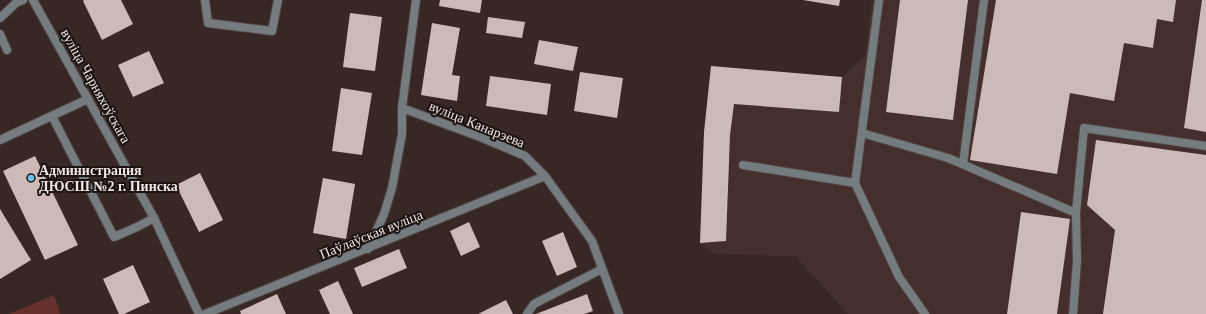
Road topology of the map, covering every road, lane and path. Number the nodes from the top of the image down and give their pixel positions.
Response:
1 (23, 0) edge
2 (33, 0) edge
3 (205, 0) edge
4 (278, 0) edge
5 (416, 0) edge
6 (879, 0) edge
7 (984, 0) edge
8 (0, 18) edge
9 (0, 34) edge
10 (7, 50) dead end
11 (88, 99) junction
12 (402, 108) junction
13 (52, 116) junction
14 (862, 133) junction
15 (0, 140) edge
16 (1206, 146) edge
17 (963, 164) junction
18 (743, 165) dead end
19 (545, 176) junction
20 (855, 183) junction
21 (1076, 213) junction
22 (154, 218) junction
23 (368, 249) junction
24 (602, 269) junction
25 (198, 314) edge
26 (206, 314) edge
27 (527, 314) edge
28 (619, 314) edge
29 (925, 314) edge
30 (1073, 314) edge

1 - 8 street
2 - 11 street, вуліца Чарняхоўскага
3 - 4 street
5 - 12 street
6 - 14 street
7 - 17 street
9 - 10 street
11 - 13 street
11 - 22 street, вуліца Чарняхоўскага
12 - 19 street, вуліца Канарэева
12 - 23 street
13 - 15 street
13 - 22 street
14 - 17 street
14 - 20 street
16 - 21 street
17 - 21 street
18 - 20 street
19 - 23 street, Паўлаўская вуліца
19 - 24 street, вуліца Канарэева
20 - 29 street
21 - 30 street
22 - 25 street, вуліца Чарняхоўскага
23 - 26 street, Паўлаўская вуліца
24 - 27 street
24 - 28 street, вуліца Канарэева

